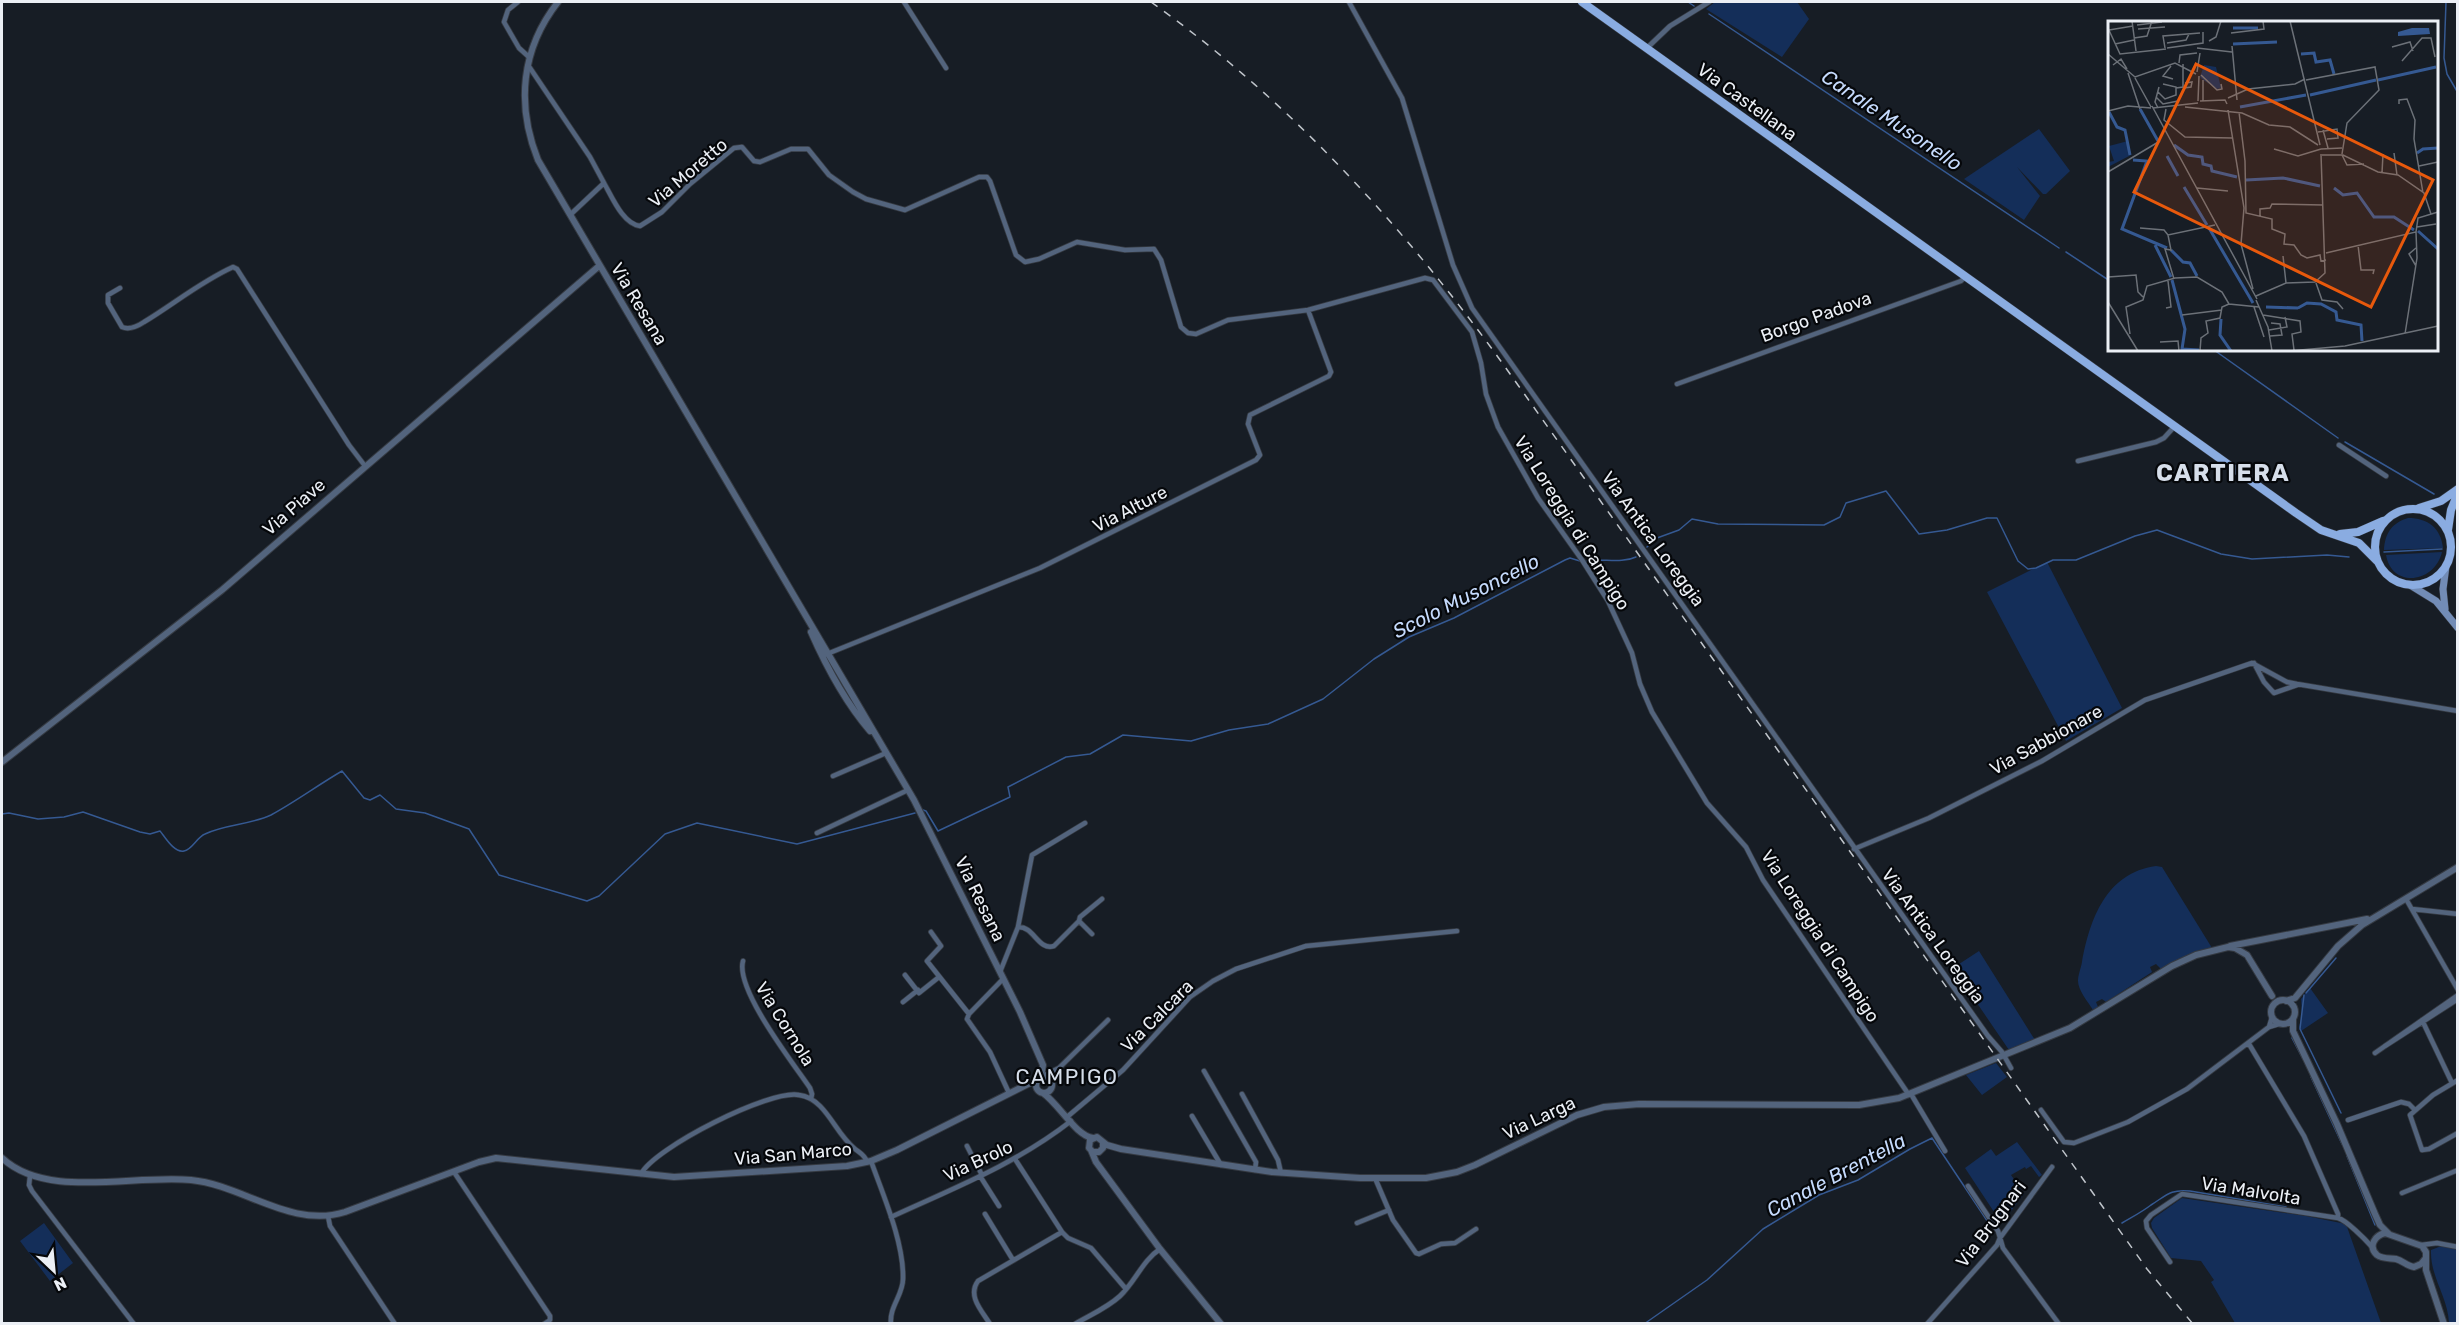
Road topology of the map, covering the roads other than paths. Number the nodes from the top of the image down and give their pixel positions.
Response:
1 (518, 2) edge
2 (558, 2) edge
3 (904, 2) edge
4 (1349, 2) edge
5 (1582, 2) edge
6 (1709, 2) edge
7 (1647, 48) junction
8 (529, 57) junction
9 (527, 64) junction
10 (946, 68) dead end
11 (604, 183) junction
12 (570, 215) junction
13 (599, 266) junction
14 (1965, 277) junction
15 (120, 288) dead end
16 (1308, 310) junction
17 (1677, 384) dead end
18 (2174, 427) junction
19 (2339, 445) dead end
20 (2078, 461) dead end
21 (365, 466) junction
22 (2386, 476) dead end
23 (2457, 491) edge
24 (2415, 509) junction
25 (2389, 517) junction
26 (2448, 531) junction
27 (2333, 534) junction
28 (2377, 561) junction
29 (2446, 566) junction
30 (2410, 585) junction
31 (2447, 614) junction
32 (2457, 628) edge
33 (824, 655) junction
34 (2254, 663) junction
35 (2297, 684) junction
36 (2457, 711) edge
37 (886, 753) junction
38 (2, 762) edge
39 (833, 776) dead end
40 (908, 790) junction
41 (1085, 823) dead end
42 (817, 833) dead end
43 (1854, 849) junction
44 (2457, 867) edge
45 (1102, 899) dead end
46 (2406, 899) junction
47 (2412, 909) junction
48 (2457, 914) edge
49 (2376, 916) junction
50 (1079, 921) junction
51 (2339, 926) junction
52 (1018, 927) junction
53 (1457, 930) dead end
54 (932, 932) dead end
55 (1092, 934) dead end
56 (2349, 936) junction
57 (2254, 942) junction
58 (2222, 948) junction
59 (2247, 956) junction
60 (743, 961) dead end
61 (2256, 971) junction
62 (905, 975) dead end
63 (1001, 975) junction
64 (939, 977) junction
65 (918, 990) junction
66 (2457, 990) edge
67 (2272, 996) junction
68 (2457, 997) edge
69 (2295, 998) junction
70 (2284, 1001) junction
71 (903, 1002) dead end
72 (2273, 1006) junction
73 (2295, 1009) junction
74 (969, 1014) junction
75 (2272, 1017) junction
76 (2293, 1019) junction
77 (1108, 1020) dead end
78 (2422, 1020) junction
79 (2281, 1024) junction
80 (2269, 1027) junction
81 (2293, 1031) junction
82 (2249, 1044) junction
83 (2375, 1053) dead end
84 (2004, 1056) junction
85 (1058, 1068) junction
86 (2011, 1068) dead end
87 (1204, 1071) dead end
88 (1047, 1079) junction
89 (2455, 1082) edge
90 (1018, 1089) junction
91 (1041, 1092) junction
92 (1009, 1093) junction
93 (1242, 1094) dead end
94 (1910, 1094) junction
95 (811, 1099) junction
96 (1059, 1106) junction
97 (2414, 1109) junction
98 (2041, 1110) dead end
99 (1192, 1116) dead end
100 (2348, 1120) dead end
101 (1070, 1121) junction
102 (2457, 1134) edge
103 (1095, 1137) junction
104 (967, 1146) dead end
105 (1102, 1148) junction
106 (1090, 1149) junction
107 (1945, 1151) dead end
108 (2, 1158) edge
109 (1015, 1159) junction
110 (869, 1161) junction
111 (1221, 1165) junction
112 (1102, 1167) junction
113 (2052, 1167) dead end
114 (1255, 1170) junction
115 (2457, 1170) edge
116 (454, 1172) junction
117 (1281, 1173) junction
118 (641, 1174) junction
119 (981, 1175) junction
120 (30, 1176) junction
121 (1375, 1178) junction
122 (1968, 1186) dead end
123 (2402, 1193) dead end
124 (999, 1206) dead end
125 (1389, 1210) junction
126 (985, 1214) dead end
127 (328, 1216) junction
128 (891, 1217) junction
129 (2338, 1218) junction
130 (1357, 1223) dead end
131 (2380, 1225) junction
132 (1476, 1229) dead end
133 (1062, 1232) junction
134 (2389, 1234) junction
135 (2377, 1236) junction
136 (2000, 1238) junction
137 (2365, 1239) junction
138 (2434, 1244) junction
139 (2421, 1245) junction
140 (2457, 1247) edge
141 (2373, 1248) junction
142 (1160, 1249) junction
143 (2426, 1257) junction
144 (1013, 1260) junction
145 (2170, 1262) dead end
146 (2416, 1267) junction
147 (2428, 1276) junction
148 (1126, 1290) junction
149 (134, 1323) edge
150 (395, 1323) edge
151 (544, 1323) edge
152 (891, 1323) edge
153 (990, 1323) edge
154 (1075, 1323) edge
155 (1221, 1323) edge
156 (1927, 1323) edge
157 (2059, 1323) edge
158 (2444, 1323) edge

1 - 8 street
2 - 8 street, Via Resana
3 - 10 street
4 - 43 street, Via Antica Loreggia
5 - 7 main road, Via Castellana
6 - 7 street
7 - 14 main road, Via Castellana
8 - 9 street, Via Resana
9 - 11 street
9 - 12 street, Via Resana
11 - 12 street
11 - 16 street, Via Moretto
12 - 13 street, Via Resana
13 - 21 street, Via Piave
13 - 33 street, Via Resana
14 - 17 street, Borgo Padova
14 - 18 main road
15 - 21 street
16 - 33 street, Via Alture
16 - 94 street, Via Loreggia di Campigo
18 - 20 street
18 - 27 main road
19 - 22 street
21 - 38 street, Via Piave
23 - 24 main road
23 - 26 main road
24 - 25 main road
24 - 26 main road
25 - 27 main road
25 - 28 main road
26 - 29 main road
27 - 28 main road
28 - 30 main road
29 - 30 main road
29 - 31 main road
30 - 31 main road
31 - 32 main road
33 - 37 street, Via Resana
34 - 35 street
34 - 35 street
34 - 43 street, Via Sabbionare
35 - 36 street
37 - 39 street
37 - 40 street, Via Resana
40 - 42 street
40 - 63 street, Via Resana
41 - 52 street
43 - 84 street, Via Antica Loreggia
44 - 46 street
45 - 50 street
46 - 47 street
46 - 49 street
47 - 48 street
47 - 66 street
49 - 51 street, Via Larga
49 - 56 street
50 - 52 street
50 - 55 street
51 - 56 street
51 - 57 street, Via Larga
52 - 63 street
53 - 101 street, Via Calcara
54 - 64 street
56 - 69 street
57 - 58 street, Via Larga
57 - 59 street
58 - 59 street
58 - 61 street
58 - 84 street, Via Larga
59 - 61 street
60 - 95 street, Via Cornola
61 - 67 street
62 - 65 street
63 - 74 street
63 - 88 street, Via Resana
64 - 65 street
64 - 74 street
65 - 71 street
67 - 70 street
67 - 72 street
68 - 78 street
69 - 70 street
69 - 73 street
70 - 72 street
70 - 73 street
72 - 75 street
73 - 76 street
74 - 92 street
75 - 79 street
75 - 80 street
76 - 79 street
76 - 81 street
77 - 85 street
78 - 83 street
78 - 89 street
79 - 80 street
79 - 81 street
80 - 82 street
81 - 131 street
82 - 98 street
82 - 129 street
84 - 86 street, Via Antica Loreggia
84 - 94 street, Via Larga
85 - 88 street
85 - 88 street
87 - 114 street
88 - 90 street, Via San Marco
88 - 91 street
88 - 91 street, Via Resana
88 - 96 street
89 - 97 street
90 - 91 street, Via San Marco
90 - 92 street, Via San Marco
91 - 96 street
92 - 110 street, Via San Marco
93 - 117 street
94 - 107 street, Via Loreggia di Campigo
94 - 121 street, Via Larga
95 - 110 street, Via Cornola
95 - 118 street
96 - 101 street
97 - 100 street
97 - 102 street
99 - 111 street
101 - 103 street
101 - 106 street
101 - 109 street, Via Brolo
103 - 105 street
103 - 106 street
104 - 119 street
105 - 106 street
105 - 111 street, Via Larga
105 - 112 street
106 - 112 street
108 - 120 street
109 - 119 street, Via Brolo
109 - 133 street
110 - 118 street, Via San Marco
110 - 128 street
111 - 114 street, Via Larga
112 - 142 street
113 - 136 street, Via Brugnari
114 - 117 street, Via Larga
115 - 123 street
116 - 118 street, Via San Marco
116 - 127 street, Via San Marco
116 - 151 street
117 - 121 street, Via Larga
119 - 124 street
119 - 128 street, Via Brolo
120 - 127 street
120 - 149 street
121 - 125 street
122 - 136 street
125 - 130 street
125 - 132 street
126 - 144 street
127 - 150 street
128 - 152 street
129 - 137 street
129 - 145 street, Via Malvolta
131 - 134 street
131 - 135 street
133 - 144 street
133 - 148 street
134 - 135 street
134 - 139 street
135 - 137 street
135 - 141 street
136 - 156 street, Via Brugnari
136 - 157 street
137 - 141 street
138 - 139 street
138 - 140 street
138 - 143 street
139 - 143 street
141 - 146 street
142 - 148 street
142 - 155 street
143 - 146 street
143 - 147 street
144 - 153 street
146 - 147 street
147 - 158 street
148 - 154 street

